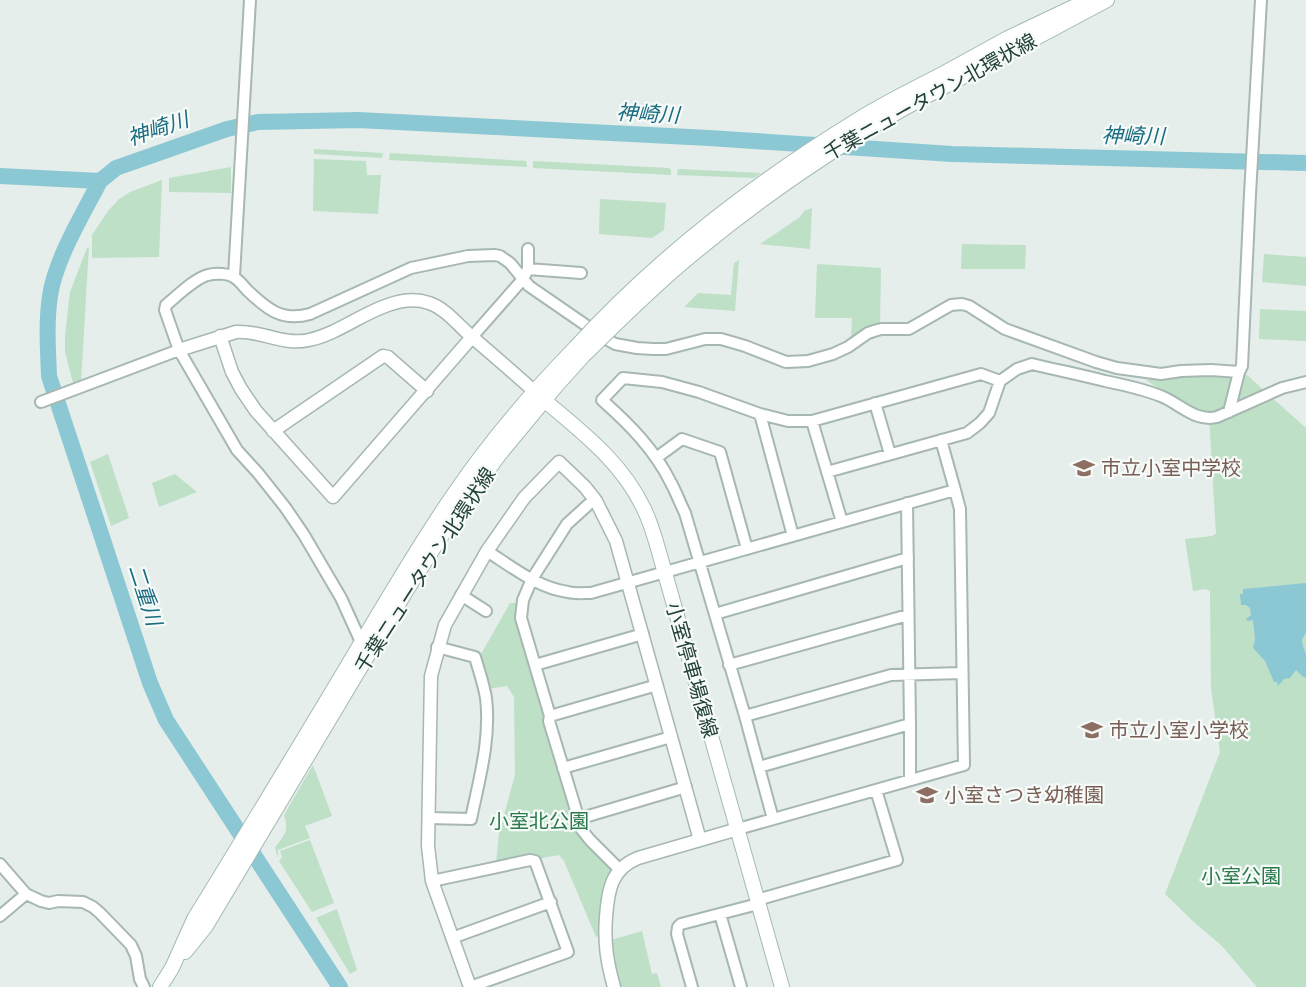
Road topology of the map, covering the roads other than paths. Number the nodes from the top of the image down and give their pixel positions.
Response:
1 (249, 0) edge
2 (1088, 0) edge
3 (1107, 0) edge
4 (1261, 0) edge
5 (950, 76) junction
6 (528, 249) dead end
7 (581, 273) dead end
8 (526, 274) junction
9 (234, 276) junction
10 (220, 336) junction
11 (472, 337) junction
12 (178, 350) junction
13 (1239, 372) junction
14 (1000, 381) junction
15 (1306, 382) edge
16 (427, 391) junction
17 (539, 396) junction
18 (41, 402) dead end
19 (875, 403) junction
20 (1236, 409) junction
21 (760, 414) junction
22 (812, 421) junction
23 (273, 431) junction
24 (941, 440) junction
25 (890, 454) junction
26 (657, 458) junction
27 (827, 472) junction
28 (955, 490) junction
29 (596, 501) junction
30 (907, 503) junction
31 (842, 522) junction
32 (793, 536) junction
33 (747, 549) junction
34 (487, 551) junction
35 (908, 558) junction
36 (700, 563) junction
37 (665, 573) junction
38 (532, 579) junction
39 (628, 583) junction
40 (461, 595) junction
41 (486, 611) dead end
42 (715, 614) junction
43 (908, 615) junction
44 (643, 634) junction
45 (362, 642) junction
46 (438, 647) junction
47 (535, 665) junction
48 (729, 665) junction
49 (909, 673) junction
50 (962, 673) junction
51 (657, 685) junction
52 (550, 716) junction
53 (745, 716) junction
54 (910, 724) junction
55 (671, 737) junction
56 (759, 767) junction
57 (563, 768) junction
58 (910, 780) junction
59 (686, 787) junction
60 (876, 790) junction
61 (428, 818) junction
62 (578, 819) junction
63 (773, 819) junction
64 (738, 829) junction
65 (256, 830) junction
66 (700, 840) junction
67 (0, 864) edge
68 (620, 870) junction
69 (432, 880) junction
70 (26, 894) junction
71 (551, 902) junction
72 (758, 902) junction
73 (720, 914) junction
74 (0, 916) edge
75 (452, 938) junction
76 (144, 987) edge
77 (160, 987) edge
78 (470, 987) edge
79 (614, 987) edge
80 (692, 987) edge
81 (741, 987) edge
82 (781, 987) edge

1 - 9 street
2 - 5 main road, 千葉ニュータウン北環状線
3 - 5 main road, 千葉ニュータウン北環状線
4 - 13 street
5 - 17 main road, 千葉ニュータウン北環状線, bridge
6 - 8 street
7 - 8 street
8 - 9 street
8 - 11 street
8 - 13 street
9 - 12 street
10 - 11 street
10 - 12 street
10 - 23 street
11 - 16 street
11 - 17 street
12 - 18 street
12 - 45 street
13 - 20 street
14 - 19 street
14 - 20 street
14 - 24 street
15 - 20 street
16 - 23 street
16 - 23 street
17 - 37 main road, 小室停車場復線
17 - 45 main road, 千葉ニュータウン北環状線
17 - 65 main road, 千葉ニュータウン北環状線
19 - 22 street
19 - 25 street
21 - 22 street
21 - 26 street
21 - 32 street
22 - 27 street
24 - 25 street
24 - 28 street
25 - 27 street
26 - 33 street
26 - 36 street
27 - 31 street
28 - 30 street
28 - 50 street
29 - 34 street
29 - 38 street
29 - 39 street
30 - 31 street
30 - 35 street
31 - 32 street
32 - 33 street
33 - 36 street
34 - 38 street
34 - 40 street
35 - 42 street
35 - 43 street
36 - 37 street
36 - 42 street
37 - 39 street
37 - 64 main road, 小室停車場復線
38 - 39 street
38 - 47 street
39 - 44 street
40 - 41 street
40 - 46 street
42 - 48 street
43 - 48 street
43 - 49 street
44 - 47 street
44 - 51 street
45 - 65 main road, 千葉ニュータウン北環状線
46 - 61 street
46 - 61 street
47 - 52 street
48 - 53 street
49 - 50 street
49 - 53 street
49 - 54 street
50 - 58 street
51 - 52 street
51 - 55 street
52 - 57 street
53 - 56 street
54 - 56 street
54 - 58 street
55 - 57 street
55 - 59 street
56 - 63 street
57 - 62 street
58 - 60 street
59 - 62 street
59 - 66 street
60 - 63 street
60 - 72 street
61 - 69 street
62 - 68 street
63 - 64 street
64 - 66 street
64 - 72 main road, 小室停車場復線
65 - 77 main road, 千葉ニュータウン北環状線
66 - 68 street
67 - 70 street
68 - 79 street
69 - 71 street
69 - 75 street
70 - 74 street
70 - 76 street
71 - 75 street
71 - 78 street
72 - 73 street
72 - 82 main road, 小室停車場復線
73 - 80 street
73 - 81 street
75 - 78 street

